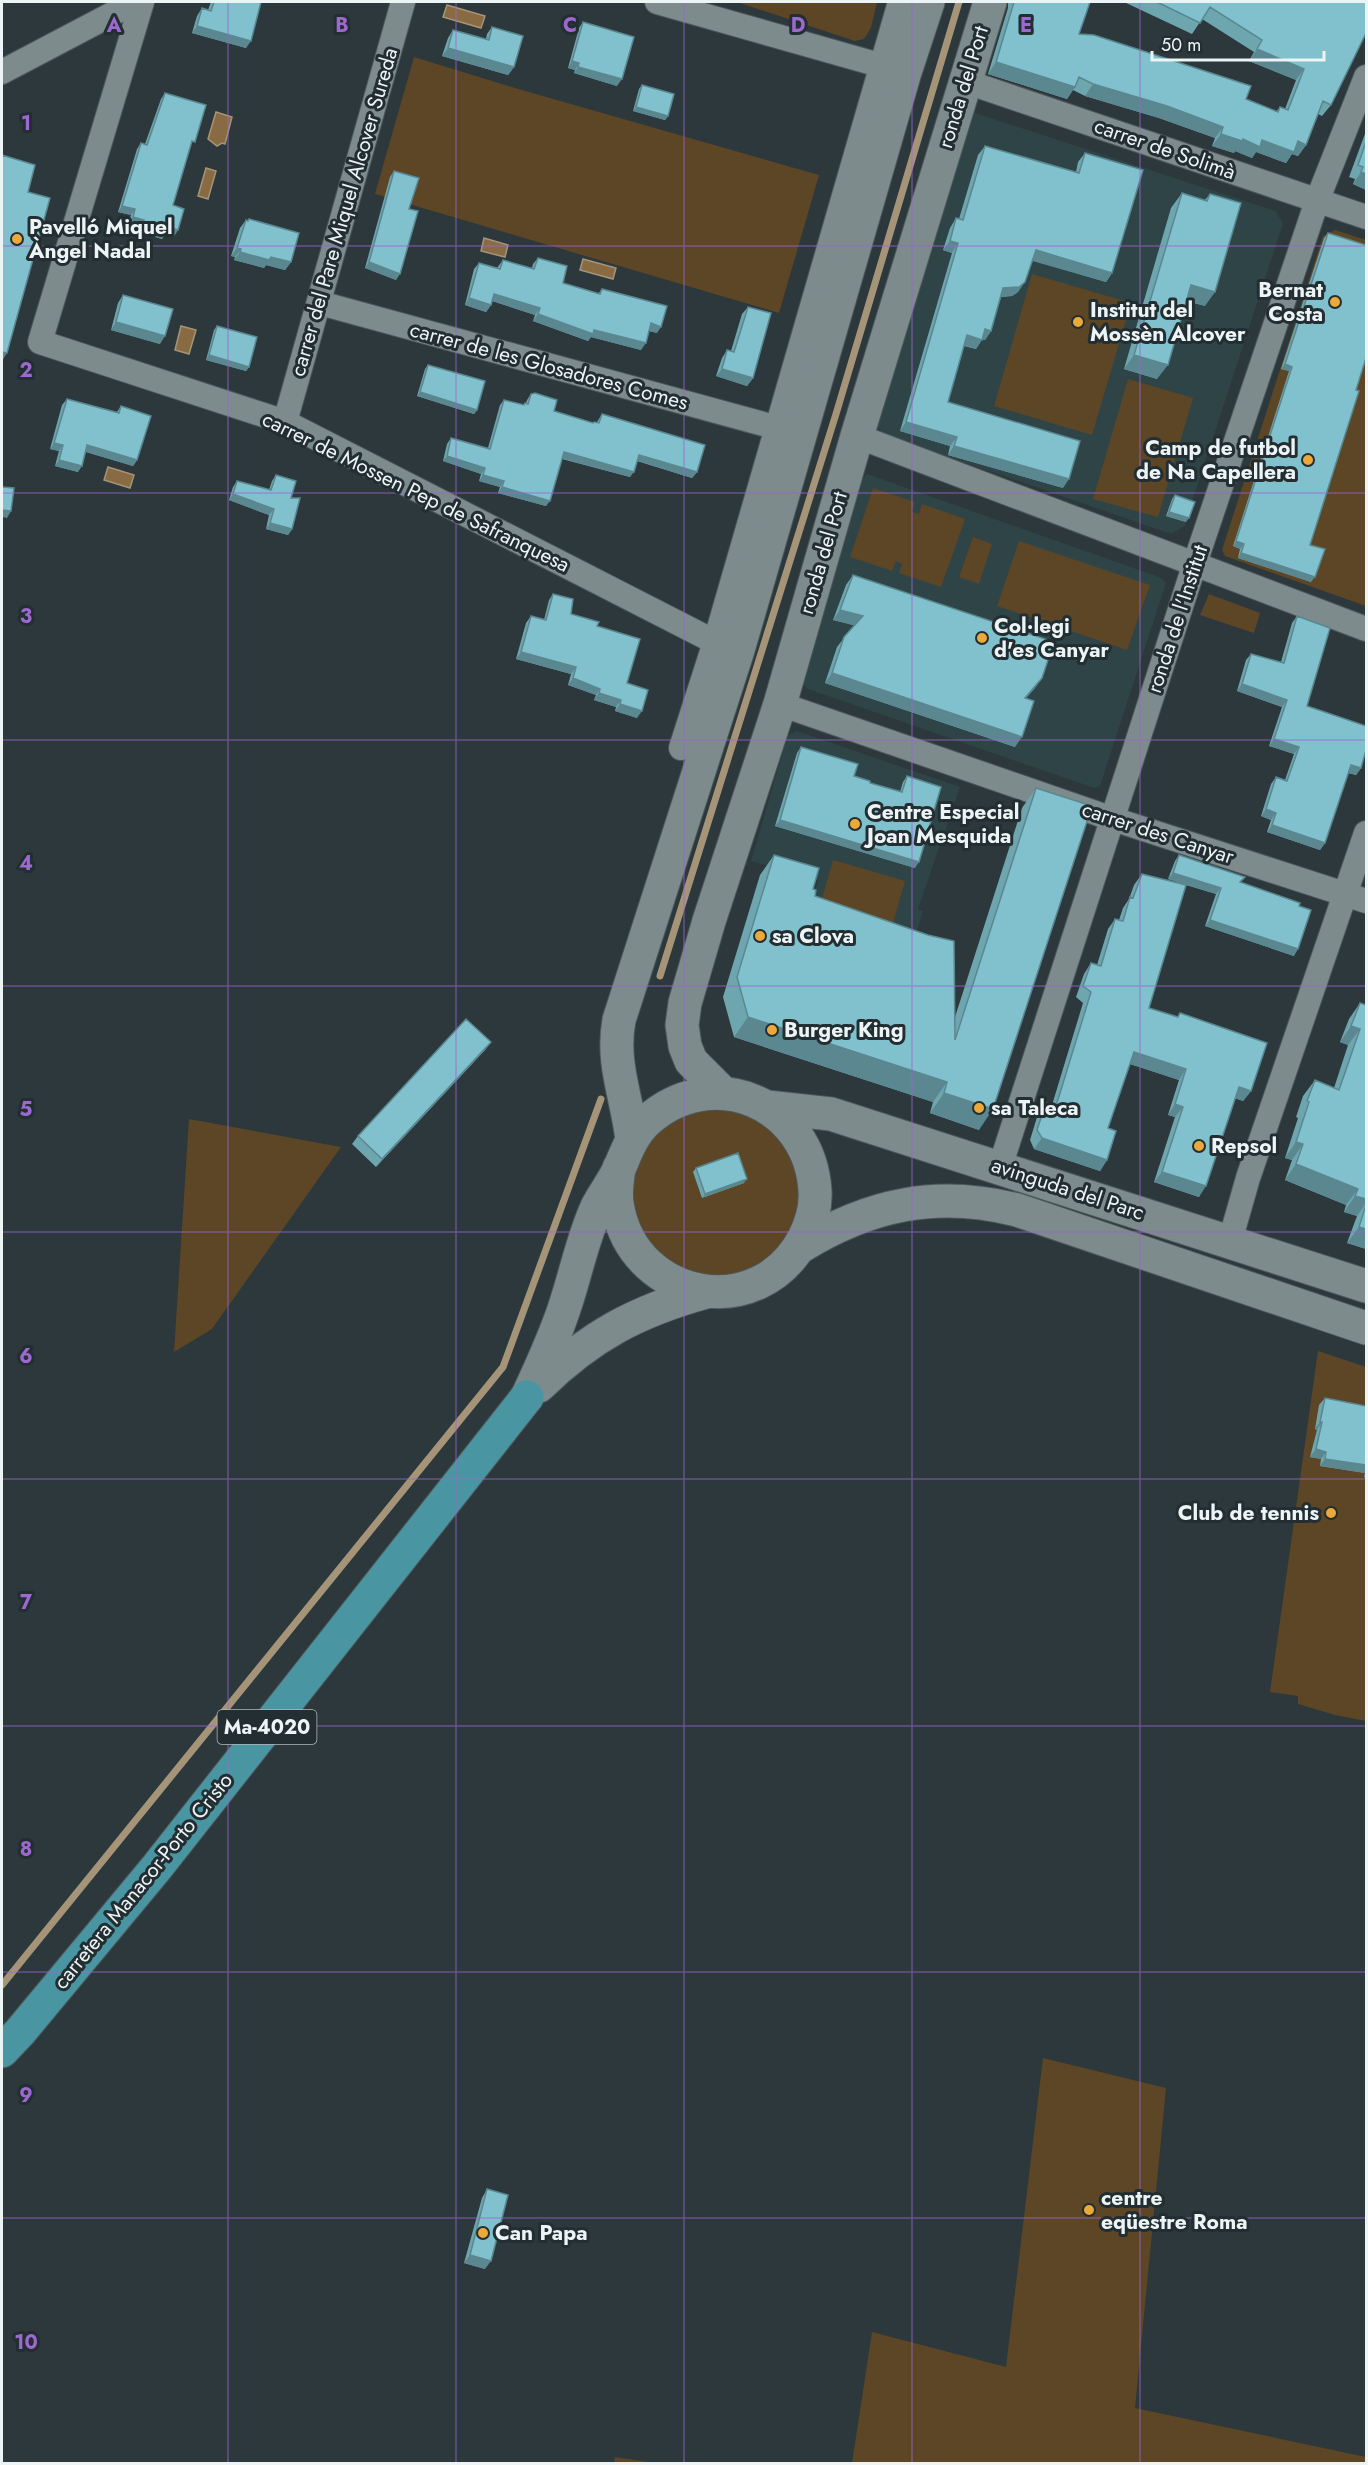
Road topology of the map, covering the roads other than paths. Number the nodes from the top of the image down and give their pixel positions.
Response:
1 (135, 2) edge
2 (142, 2) edge
3 (403, 2) edge
4 (657, 2) edge
5 (900, 2) edge
6 (928, 2) edge
7 (990, 2) edge
8 (893, 69) junction
9 (2, 72) edge
10 (1366, 77) edge
11 (964, 81) junction
12 (1317, 201) junction
13 (1366, 216) edge
14 (320, 303) junction
15 (285, 422) junction
16 (778, 428) junction
17 (857, 436) junction
18 (1195, 563) junction
19 (1366, 629) edge
20 (727, 646) junction
21 (780, 704) junction
22 (681, 748) dead end
23 (1113, 819) junction
24 (1366, 833) edge
25 (1356, 898) edge
26 (723, 1093) junction
27 (767, 1107) junction
28 (625, 1154) junction
29 (1000, 1167) junction
30 (1230, 1241) junction
31 (800, 1247) junction
32 (1366, 1286) edge
33 (706, 1292) junction
34 (1366, 1328) edge
35 (527, 1397) junction
36 (2, 2050) edge

1 - 9 street
2 - 15 street, carrer de Mossen Pep de Safranquesa
3 - 14 street, carrer del Pare Miquel Alcover Sureda
4 - 8 street
5 - 8 street
6 - 8 main road, Ma-4020
7 - 11 main road, ronda del Port
8 - 16 street
8 - 20 main road, Ma-4020
10 - 12 street, ronda de l'Institut
11 - 12 street, carrer de Solimà
11 - 17 main road, ronda del Port
12 - 13 street, carrer de Solimà
12 - 18 street, ronda de l'Institut
14 - 15 street, carrer del Pare Miquel Alcover Sureda
14 - 16 street, carrer de les Glosadores Comes
15 - 20 street, carrer de Mossen Pep de Safranquesa
16 - 20 street
17 - 18 street
17 - 21 main road, ronda del Port
18 - 19 street
18 - 23 street, ronda de l'Institut
20 - 22 street
20 - 28 main road, Ma-4020
21 - 23 street, carrer des Canyar
21 - 26 main road, ronda del Port
23 - 25 street, carrer des Canyar
23 - 29 street, ronda de l'Institut
24 - 25 street
25 - 30 street
26 - 27 main road, Ma-4020
26 - 28 main road, Ma-4020
27 - 29 main road, avinguda del Parc
27 - 31 main road, Ma-4020
28 - 33 main road, Ma-4020
28 - 35 main road, Ma-4020
29 - 30 main road, avinguda del Parc
30 - 32 main road, avinguda del Parc
31 - 33 main road, Ma-4020
31 - 34 main road, avinguda del Parc
33 - 35 main road, Ma-4020
35 - 36 main road, carretera Manacor-Porto Cristo / Ma-4020

